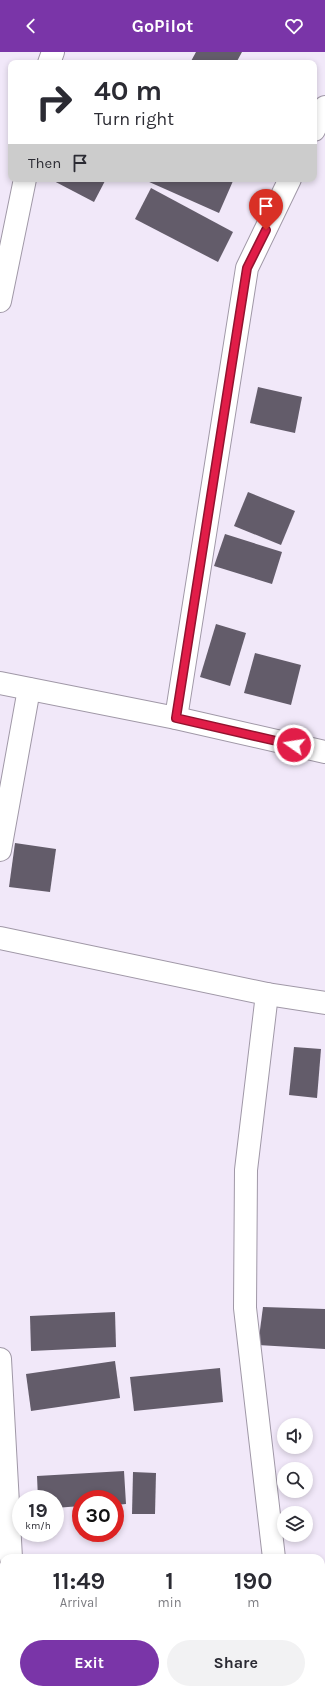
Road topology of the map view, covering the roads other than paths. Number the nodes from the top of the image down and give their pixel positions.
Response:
1 (325, 107) edge
2 (317, 124) edge
3 (24, 182) edge
4 (289, 182) edge
5 (0, 301) edge
6 (0, 683) edge
7 (29, 689) junction
8 (176, 718) junction
9 (325, 752) edge
10 (0, 850) edge
11 (0, 938) edge
12 (267, 994) junction
13 (325, 1003) edge
14 (0, 1358) edge
15 (11, 1554) edge
16 (274, 1554) edge

1 - 2 street
3 - 5 street
4 - 8 street
6 - 7 street
7 - 8 street
7 - 10 street
8 - 9 street
11 - 12 street
12 - 13 street
12 - 16 street
14 - 15 street

